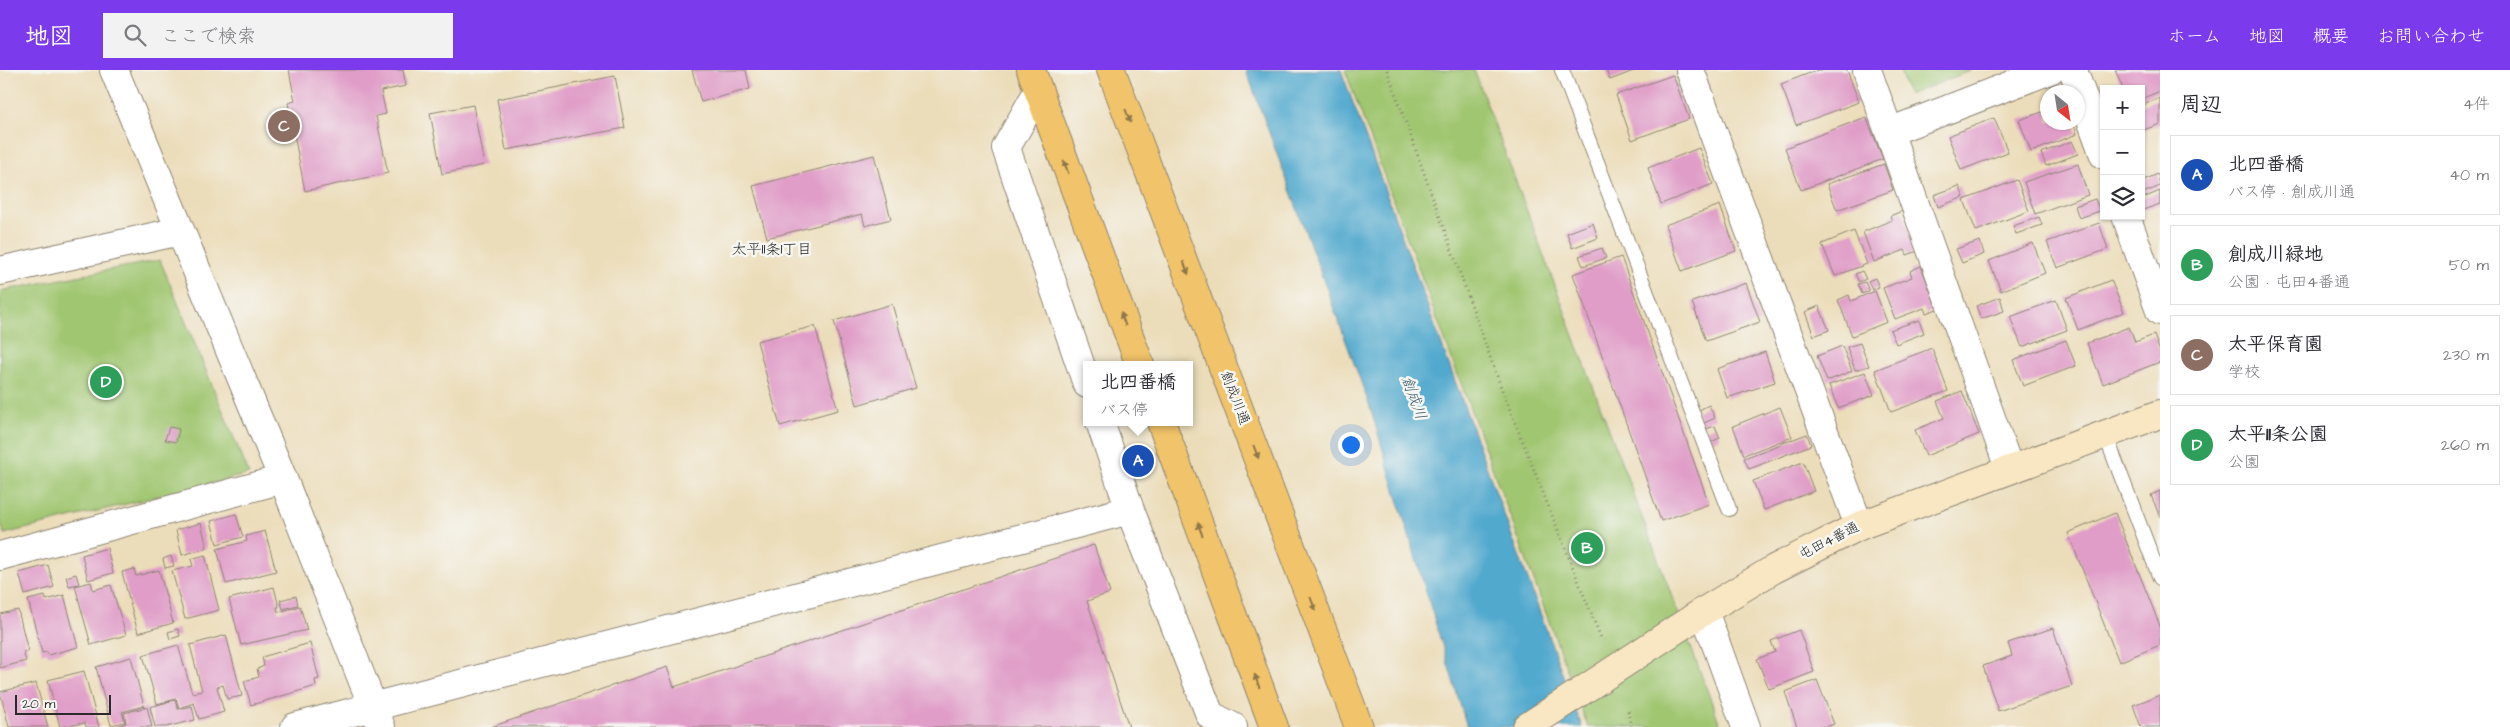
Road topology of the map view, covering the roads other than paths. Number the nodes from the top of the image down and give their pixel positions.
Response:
1 (114, 70) edge
2 (1111, 70) edge
3 (1562, 70) edge
4 (1690, 70) edge
5 (1867, 70) edge
6 (2050, 70) edge
7 (2073, 70) edge
8 (1035, 80) edge
9 (1889, 132) junction
10 (2100, 144) edge
11 (2127, 220) edge
12 (180, 231) junction
13 (0, 271) edge
14 (2160, 312) edge
15 (1139, 361) edge
16 (1083, 372) edge
17 (2160, 414) edge
18 (1101, 426) edge
19 (1162, 426) edge
20 (2105, 434) junction
21 (2009, 468) junction
22 (283, 479) junction
23 (1729, 509) dead end
24 (1130, 510) junction
25 (1859, 526) junction
26 (0, 556) edge
27 (2160, 578) edge
28 (1704, 610) junction
29 (377, 717) edge
30 (295, 727) edge
31 (1233, 727) edge
32 (1274, 727) edge
33 (1360, 727) edge
34 (1527, 727) edge
35 (1746, 727) edge

1 - 12 street
2 -> 33 highway, 創成川通
3 - 23 lane
4 - 25 street
5 - 9 street
6 - 9 street
7 - 10 street
15 -> 8 highway
8 - 16 street
9 - 21 street
11 - 14 street
12 - 13 street
12 - 22 street
17 - 20 street, 屯田4番通
18 - 24 street
32 -> 19 highway
20 - 21 street, 屯田4番通
20 - 27 lane
21 - 25 street, 屯田4番通
22 - 26 street
22 - 29 street
24 - 29 street
24 - 31 street
25 - 28 street, 屯田4番通
28 - 34 street, 屯田4番通
28 - 35 street
29 - 30 street

